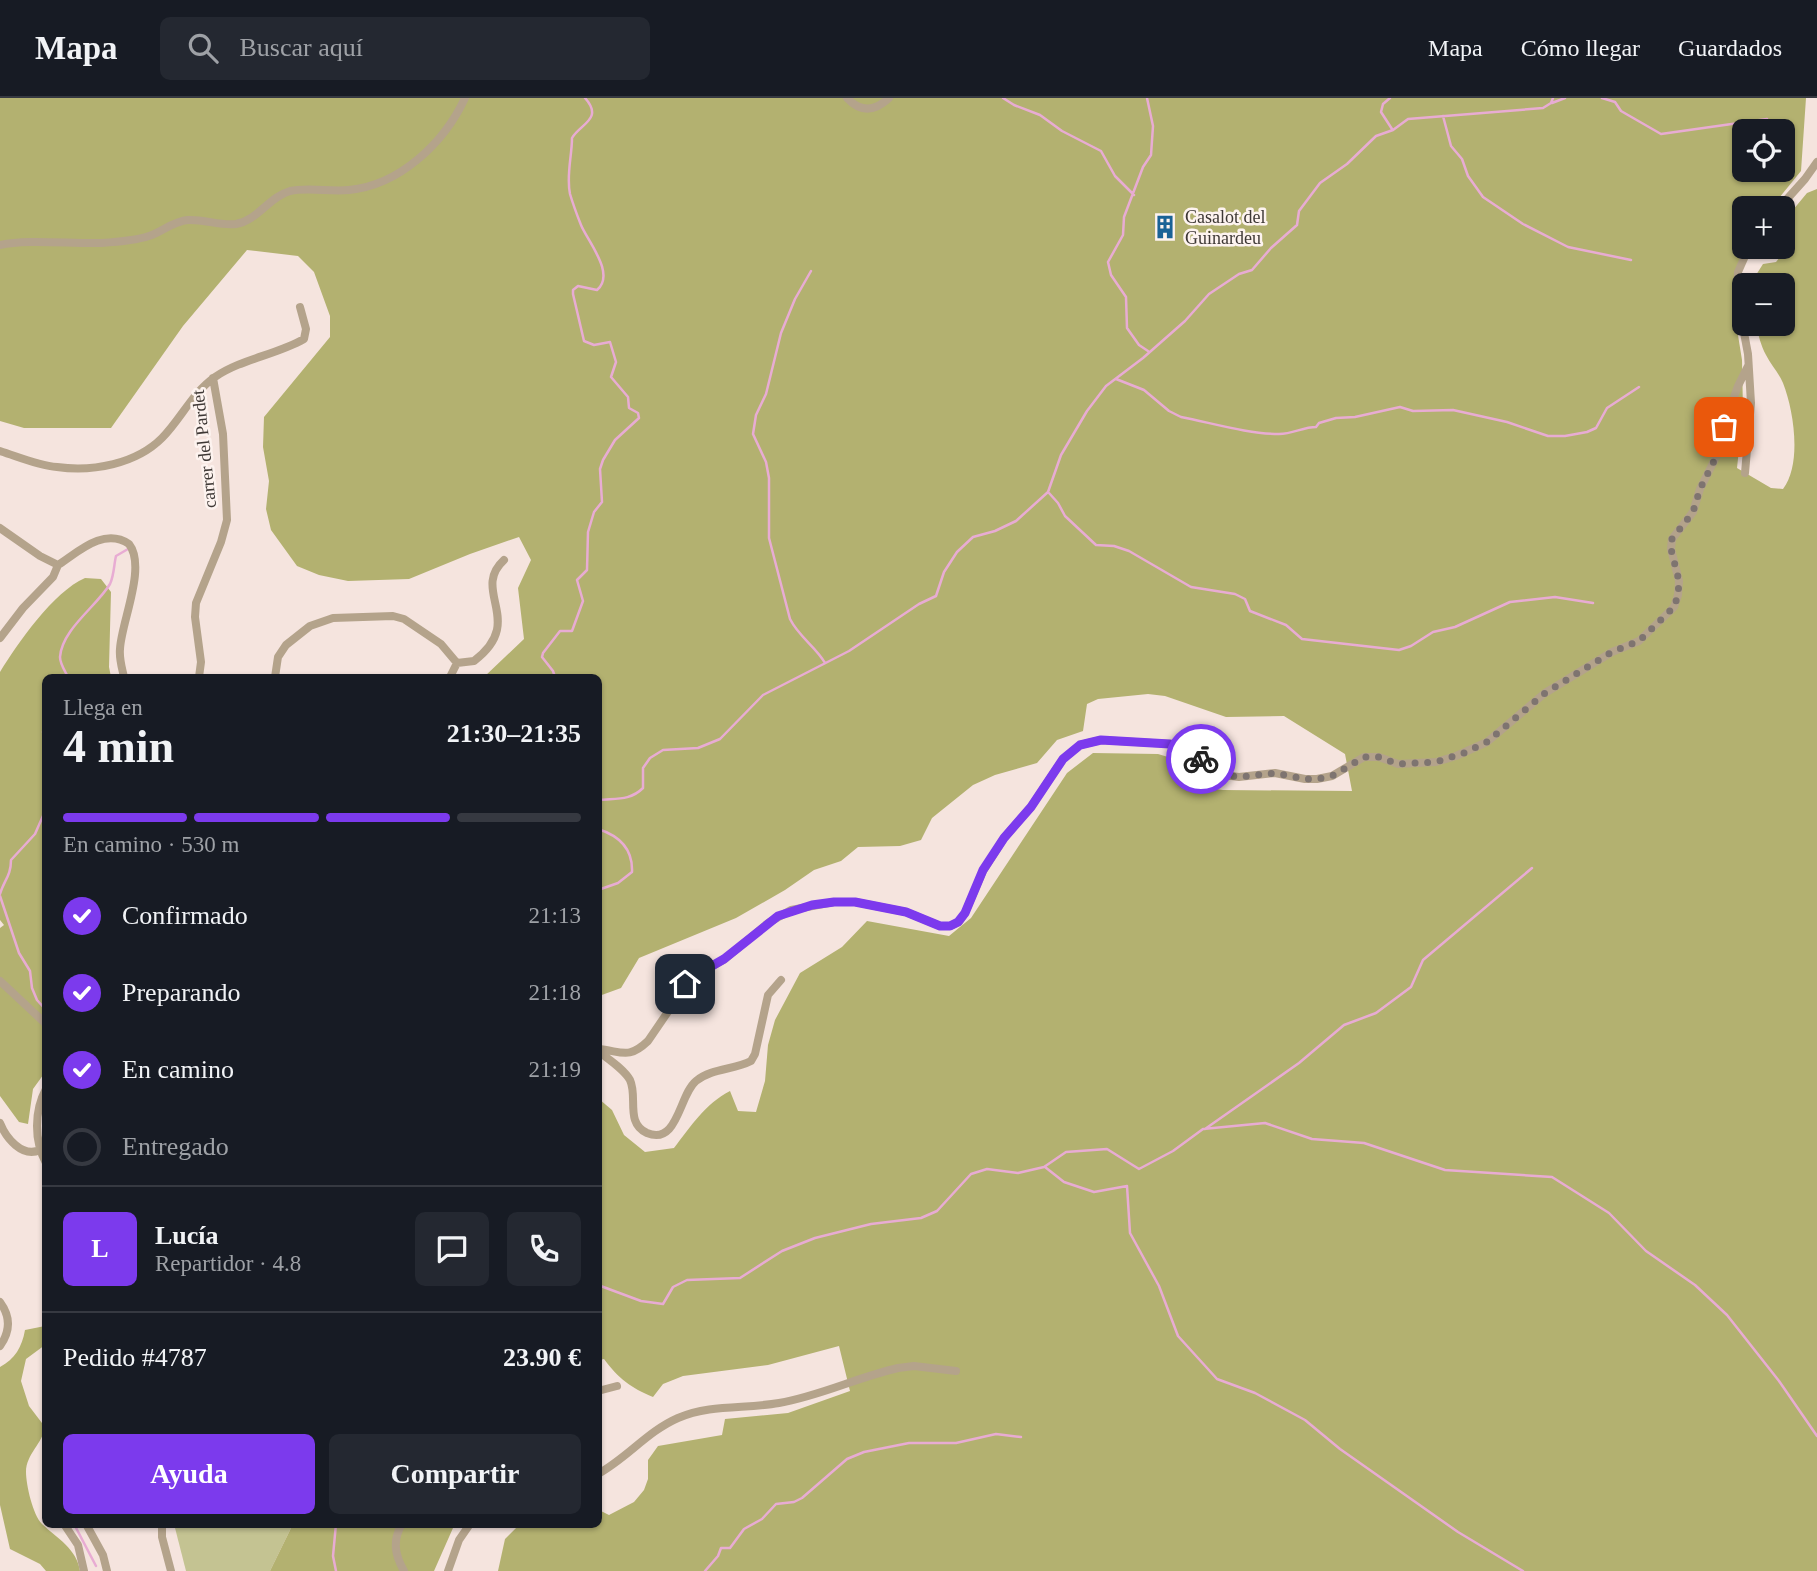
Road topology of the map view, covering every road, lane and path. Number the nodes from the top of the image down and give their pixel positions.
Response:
1 (465, 98) edge
2 (847, 98) edge
3 (889, 98) edge
4 (1817, 162) edge
5 (1790, 196) edge
6 (0, 245) edge
7 (1744, 259) edge
8 (300, 307) dead end
9 (1748, 366) junction
10 (213, 379) junction
11 (0, 451) edge
12 (1745, 473) dead end
13 (0, 528) edge
14 (504, 560) dead end
15 (58, 565) junction
16 (0, 638) edge
17 (457, 663) junction
18 (124, 674) edge
19 (199, 674) edge
20 (275, 674) edge
21 (452, 674) edge
22 (781, 980) dead end
23 (0, 981) edge
24 (42, 1020) edge
25 (602, 1051) edge
26 (602, 1054) edge
27 (42, 1104) edge
28 (0, 1123) edge
29 (40, 1150) junction
30 (42, 1154) edge
31 (0, 1302) edge
32 (0, 1346) edge
33 (956, 1371) dead end
34 (617, 1385) dead end
35 (602, 1390) edge
36 (602, 1471) edge
37 (67, 1528) edge
38 (88, 1528) edge
39 (162, 1528) edge
40 (400, 1528) edge
41 (467, 1528) edge
42 (85, 1571) edge
43 (107, 1571) edge
44 (171, 1571) edge
45 (404, 1571) edge
46 (448, 1571) edge

1 - 6 street
2 - 3 street
4 - 5 street
7 - 9 street
8 - 10 street
9 - 12 street
9 - 25 street
10 - 11 street
10 - 19 street, carrer del Pardet
13 - 15 street
14 - 17 street
15 - 16 street
15 - 18 street
17 - 20 street
17 - 21 street
22 - 26 street
23 - 24 street
27 - 29 street
28 - 29 street
29 - 30 street
31 - 32 street
33 - 36 street
34 - 35 street
37 - 42 street
38 - 43 street
39 - 44 street
40 - 45 street
41 - 46 street

